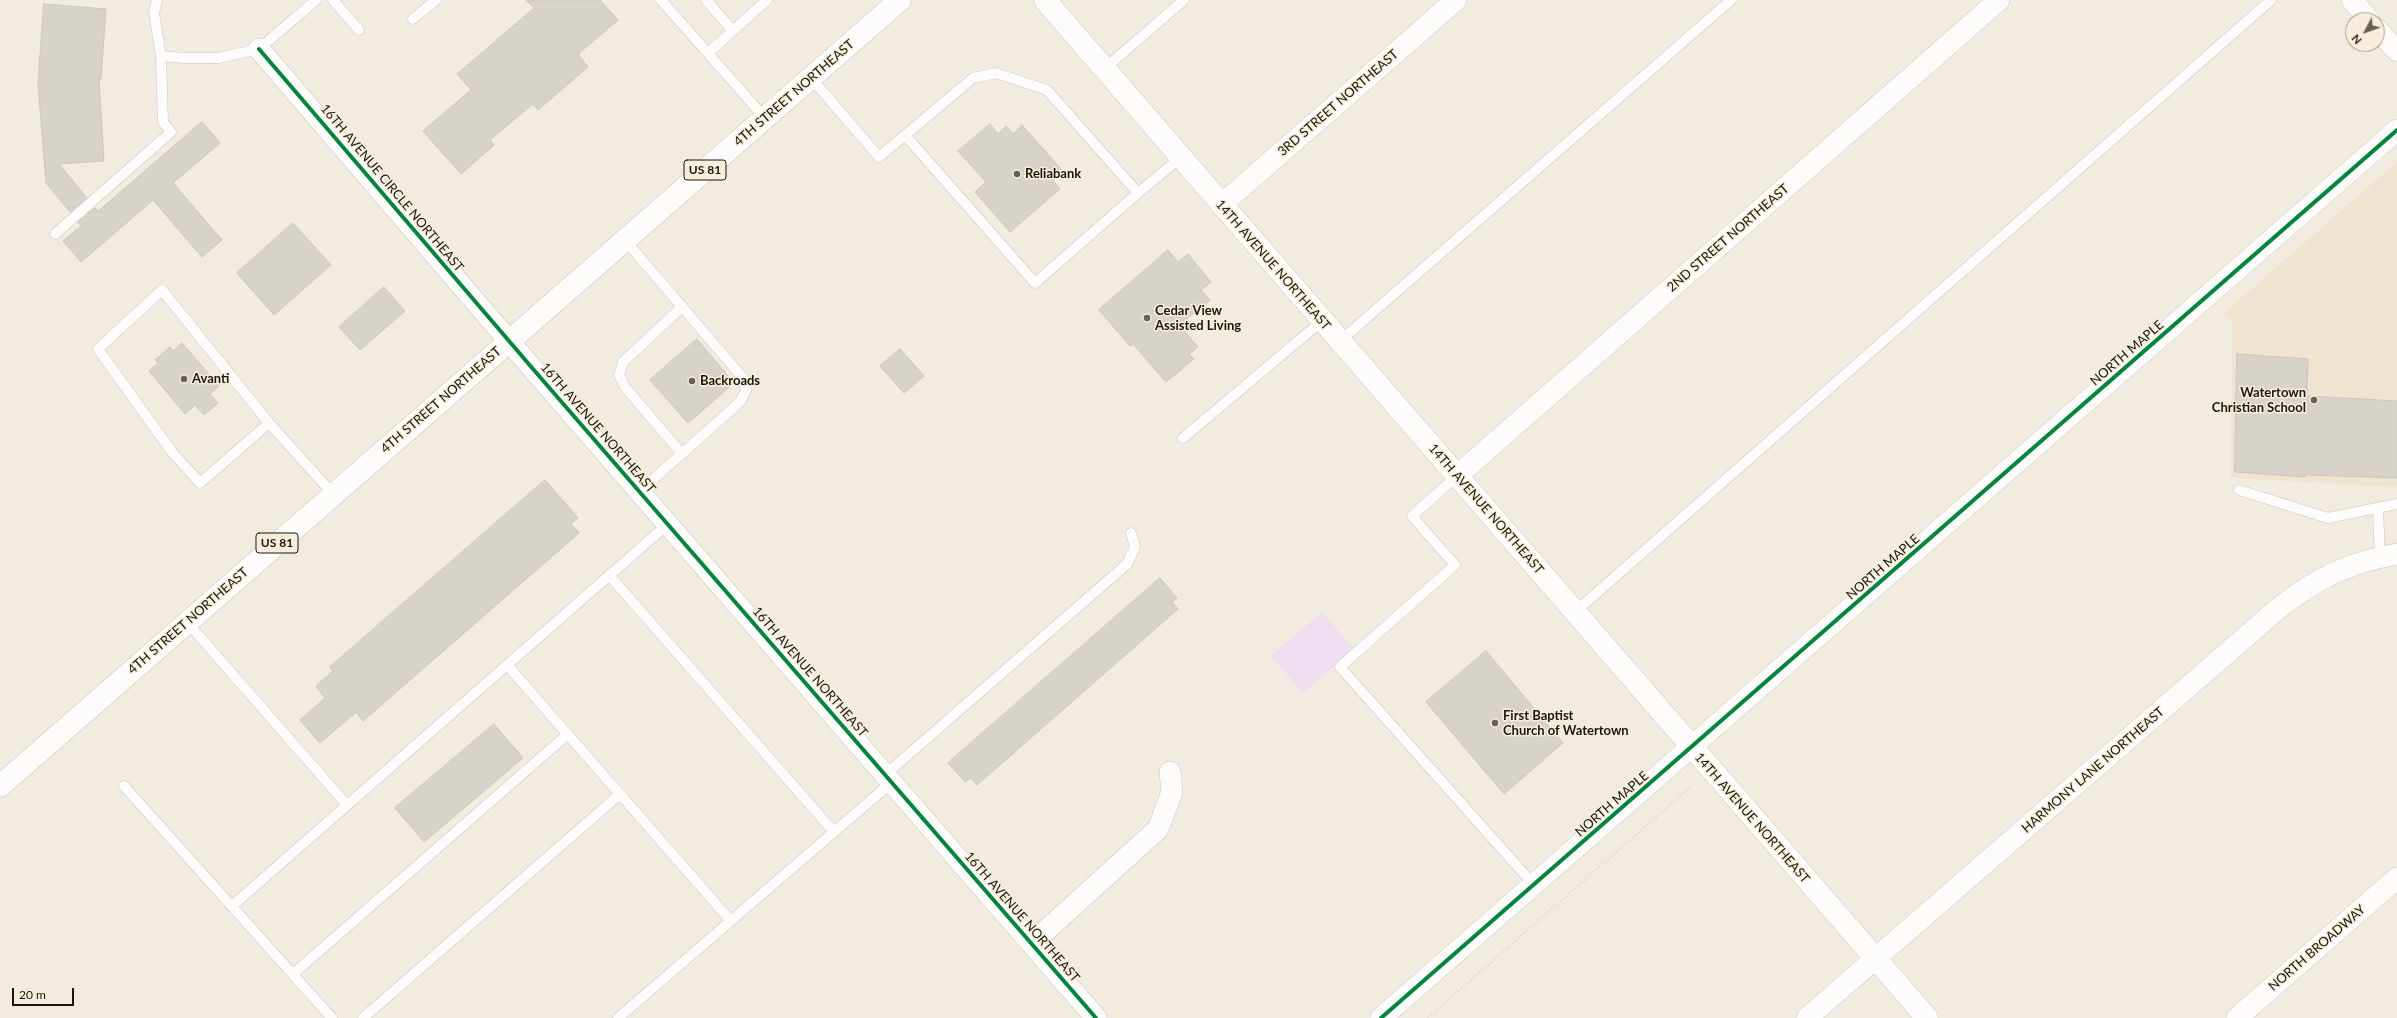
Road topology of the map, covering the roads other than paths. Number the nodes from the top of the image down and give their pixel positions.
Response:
1 (157, 0) edge
2 (316, 0) edge
3 (333, 0) edge
4 (436, 0) edge
5 (661, 0) edge
6 (706, 0) edge
7 (767, 0) edge
8 (900, 0) edge
9 (1045, 0) edge
10 (1184, 0) edge
11 (1456, 0) edge
12 (1730, 0) edge
13 (1999, 0) edge
14 (2272, 0) edge
15 (2352, 0) edge
16 (2363, 12) edge
17 (413, 19) dead end
18 (359, 30) dead end
19 (733, 31) junction
20 (2385, 38) edge
21 (259, 49) junction
22 (2397, 51) edge
23 (708, 53) junction
24 (161, 56) junction
25 (1104, 69) junction
26 (811, 78) junction
27 (765, 118) junction
28 (2397, 130) edge
29 (905, 135) junction
30 (1180, 158) junction
31 (1138, 193) junction
32 (1221, 205) junction
33 (55, 234) dead end
34 (625, 240) junction
35 (682, 307) junction
36 (1322, 321) junction
37 (509, 340) junction
38 (1340, 341) junction
39 (269, 423) junction
40 (1183, 438) dead end
41 (682, 454) junction
42 (1458, 475) junction
43 (2239, 490) dead end
44 (640, 491) junction
45 (333, 494) junction
46 (2397, 504) edge
47 (2378, 508) junction
48 (668, 524) junction
49 (1131, 533) dead end
50 (2389, 556) edge
51 (609, 576) junction
52 (1575, 612) junction
53 (187, 622) junction
54 (508, 665) junction
55 (568, 734) junction
56 (1691, 748) junction
57 (1170, 772) dead end
58 (889, 778) junction
59 (0, 786) edge
60 (124, 786) dead end
61 (620, 794) junction
62 (347, 805) junction
63 (834, 832) junction
64 (2397, 878) edge
65 (1534, 885) junction
66 (232, 906) junction
67 (731, 921) junction
68 (1032, 943) junction
69 (1875, 958) junction
70 (293, 974) junction
71 (332, 1018) edge
72 (363, 1018) edge
73 (618, 1018) edge
74 (1096, 1018) edge
75 (1381, 1018) edge
76 (1807, 1018) edge
77 (1927, 1018) edge
78 (2236, 1018) edge

1 - 24 lane
2 - 21 lane
3 - 18 lane
4 - 17 lane
5 - 23 lane
6 - 19 lane
7 - 19 lane
8 - 26 main road, 4TH STREET NORTHEAST / US 81
9 - 25 main road, 14TH AVENUE NORTHEAST
10 - 25 lane
11 - 32 street, 3RD STREET NORTHEAST
12 - 38 lane
13 - 42 street, 2ND STREET NORTHEAST
14 - 52 lane
15 - 16 street
19 - 23 lane
20 - 22 street
21 - 24 lane
21 - 37 street, 16TH AVENUE CIRCLE NORTHEAST
23 - 27 lane
24 - 33 lane
25 - 30 main road, 14TH AVENUE NORTHEAST
26 - 27 main road, 4TH STREET NORTHEAST / US 81
26 - 29 lane
27 - 34 main road, 4TH STREET NORTHEAST / US 81
28 - 56 street, NORTH MAPLE
29 - 31 lane
29 - 31 lane
30 - 31 lane
30 - 32 main road, 14TH AVENUE NORTHEAST
32 - 36 main road, 14TH AVENUE NORTHEAST
34 - 35 lane
34 - 37 main road, 4TH STREET NORTHEAST / US 81
35 - 41 lane
35 - 41 lane
36 - 38 main road, 14TH AVENUE NORTHEAST
36 - 40 lane
37 - 44 street, 16TH AVENUE NORTHEAST
37 - 45 main road, 4TH STREET NORTHEAST / US 81
38 - 42 main road, 14TH AVENUE NORTHEAST
39 - 39 lane
39 - 45 lane
41 - 44 lane
42 - 52 main road, 14TH AVENUE NORTHEAST
42 - 65 lane
43 - 47 lane
44 - 48 street, 16TH AVENUE NORTHEAST
45 - 53 main road, 4TH STREET NORTHEAST / US 81
46 - 47 lane
47 - 50 lane
48 - 51 lane
48 - 58 street, 16TH AVENUE NORTHEAST
49 - 58 lane
50 - 69 street, HARMONY LANE NORTHEAST
51 - 54 lane
51 - 63 lane
52 - 56 main road, 14TH AVENUE NORTHEAST
53 - 59 main road, 4TH STREET NORTHEAST / US 81
53 - 62 lane
54 - 55 lane
54 - 62 lane
55 - 61 lane
55 - 70 lane
56 - 65 street, NORTH MAPLE
56 - 69 main road, 14TH AVENUE NORTHEAST
57 - 68 street
58 - 63 lane
58 - 68 street, 16TH AVENUE NORTHEAST
60 - 66 lane
61 - 67 lane
61 - 72 lane
62 - 66 lane
63 - 67 lane
64 - 78 street, NORTH BROADWAY
65 - 75 street, NORTH MAPLE
66 - 70 lane
67 - 73 lane
68 - 74 street, 16TH AVENUE NORTHEAST
69 - 76 street, HARMONY LANE NORTHEAST
69 - 77 main road, 14TH AVENUE NORTHEAST
70 - 71 lane

